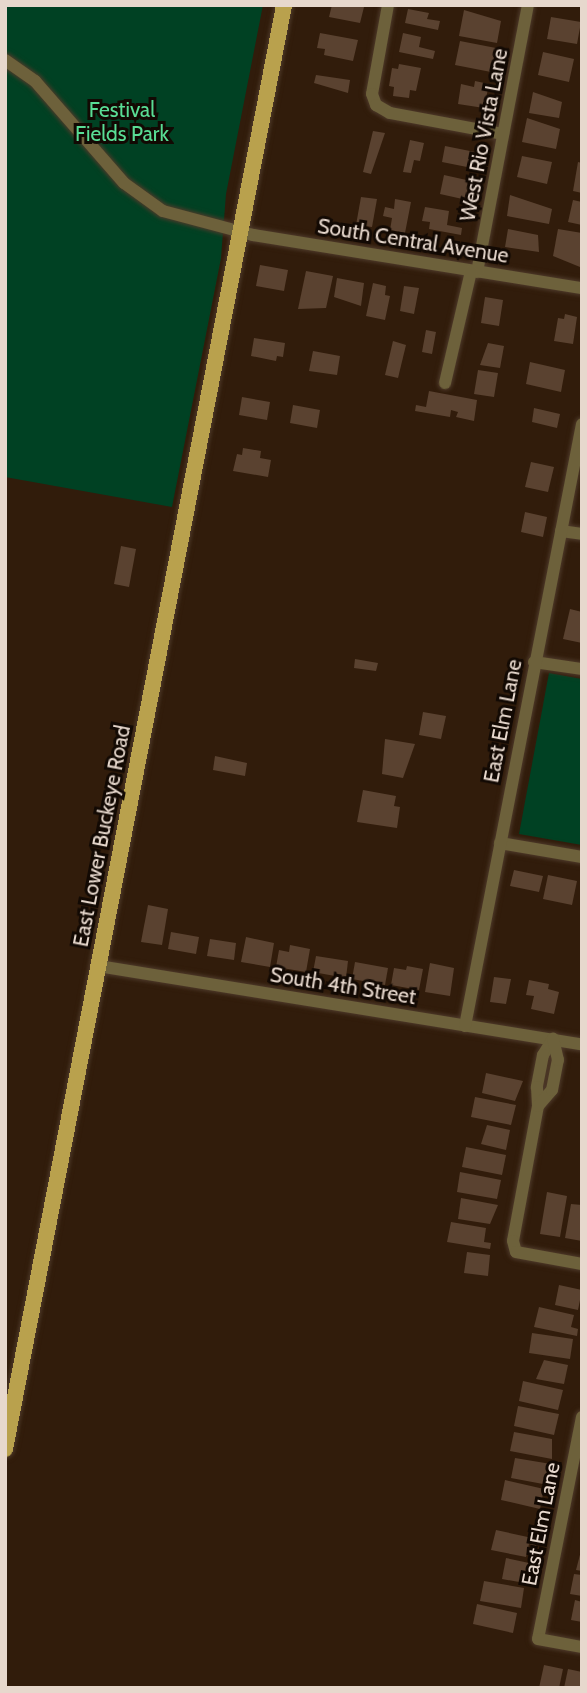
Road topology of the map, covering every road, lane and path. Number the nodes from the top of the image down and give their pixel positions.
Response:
1 (284, 5) edge
2 (388, 5) edge
3 (528, 5) edge
4 (5, 60) edge
5 (503, 134) junction
6 (239, 231) junction
7 (474, 271) junction
8 (582, 288) edge
9 (445, 383) dead end
10 (582, 424) edge
11 (562, 531) junction
12 (582, 534) edge
13 (534, 662) junction
14 (582, 669) edge
15 (500, 844) junction
16 (582, 857) edge
17 (98, 966) junction
18 (465, 1026) junction
19 (553, 1039) junction
20 (582, 1044) edge
21 (582, 1264) edge
22 (582, 1417) edge
23 (5, 1449) edge
24 (582, 1647) edge

1 - 6 main road, East Lower Buckeye Road
2 - 5 street
3 - 5 street, West Rio Vista Lane
4 - 6 street, South Central Avenue
5 - 7 street, West Rio Vista Lane
6 - 7 street, South Central Avenue
6 - 17 main road, East Lower Buckeye Road
7 - 8 street, South Central Avenue
7 - 9 street, West Rio Vista Lane
10 - 11 street, East Elm Lane
11 - 12 street
11 - 13 street, East Elm Lane
13 - 14 street
13 - 15 street, East Elm Lane
15 - 16 street
15 - 18 street, East Elm Lane
17 - 18 street, South 4th Street
17 - 23 main road, East Lower Buckeye Road
18 - 19 street, South 4th Street
19 - 20 street, South 4th Street
19 - 21 street
22 - 24 street, East Elm Lane

